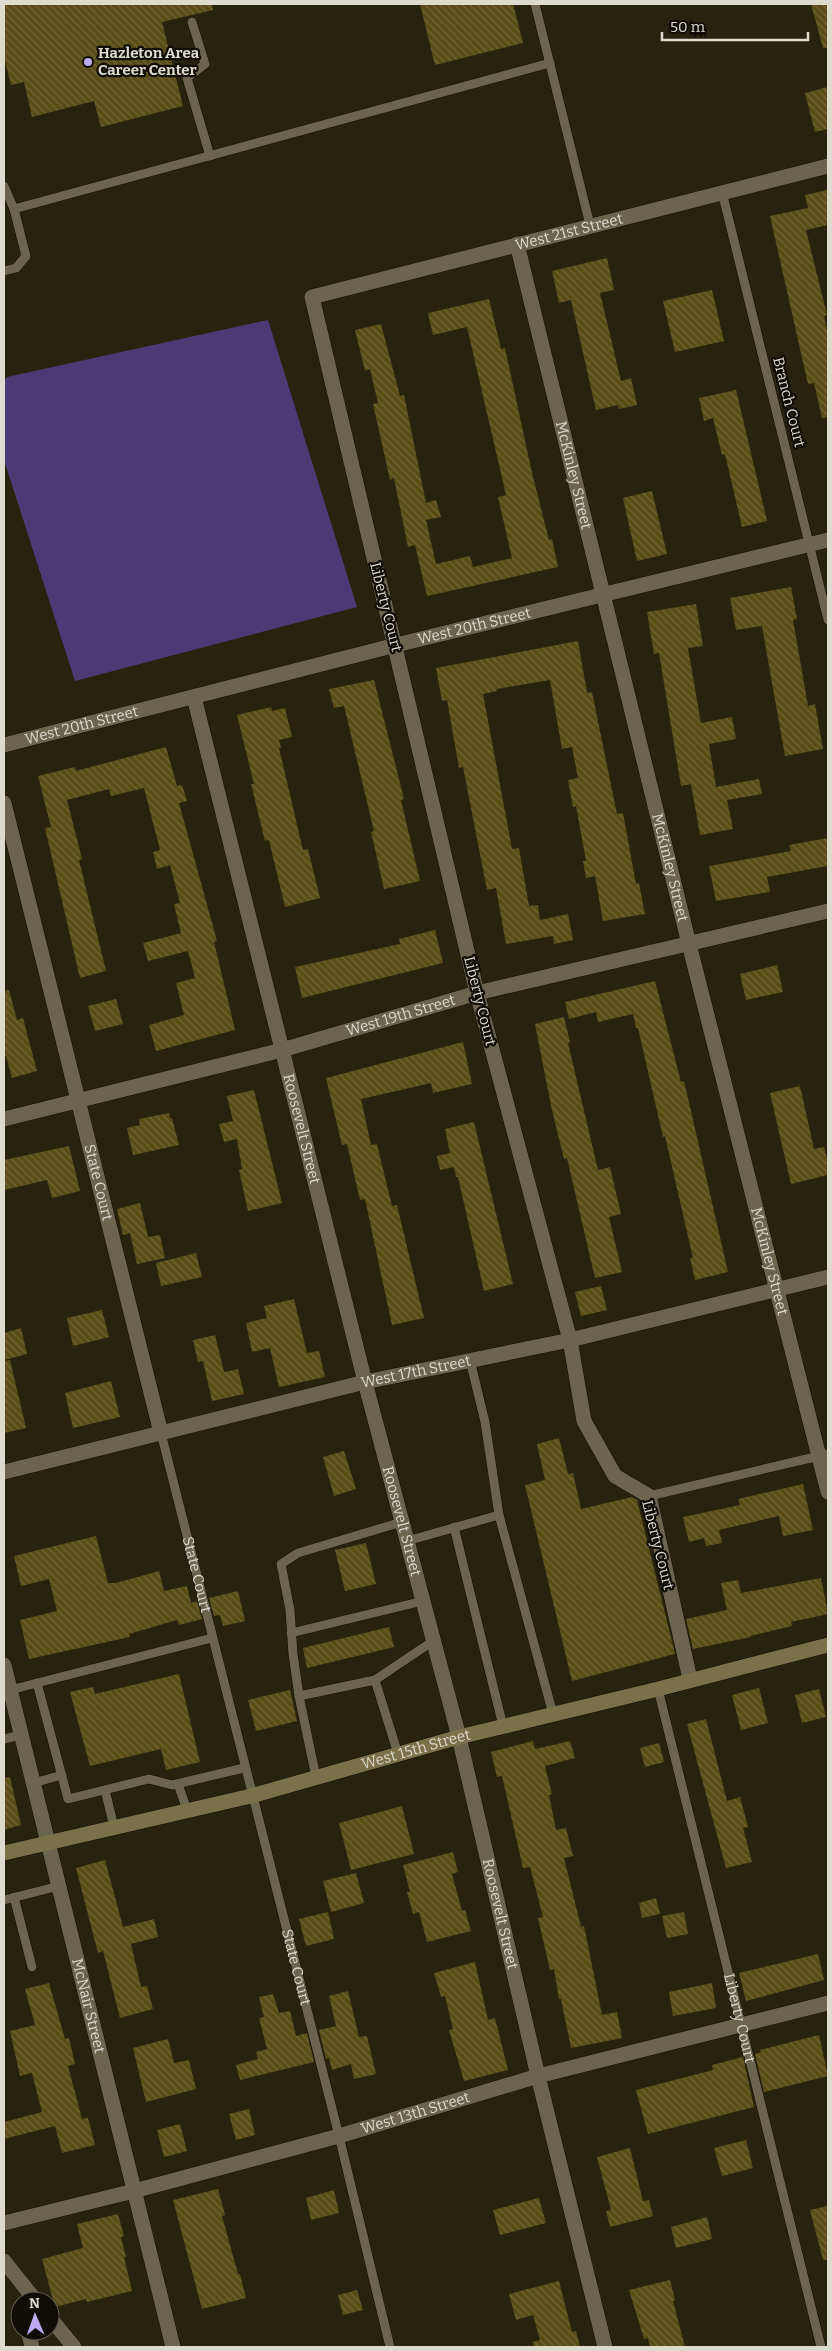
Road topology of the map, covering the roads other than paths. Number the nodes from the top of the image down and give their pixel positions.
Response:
1 (535, 4) edge
2 (192, 22) dead end
3 (550, 63) junction
4 (210, 156) junction
5 (828, 166) edge
6 (4, 186) edge
7 (722, 192) junction
8 (14, 209) junction
9 (590, 225) junction
10 (517, 244) junction
11 (4, 271) edge
12 (312, 297) joint
13 (828, 540) edge
14 (810, 545) junction
15 (604, 596) junction
16 (828, 620) edge
17 (396, 645) junction
18 (194, 697) junction
19 (4, 745) edge
20 (4, 803) edge
21 (828, 910) edge
22 (690, 944) junction
23 (477, 993) junction
24 (282, 1050) junction
25 (78, 1101) junction
26 (4, 1119) edge
27 (828, 1277) edge
28 (777, 1290) junction
29 (570, 1340) junction
30 (470, 1360) junction
31 (365, 1382) junction
32 (161, 1433) junction
33 (824, 1455) edge
34 (4, 1472) edge
35 (828, 1492) edge
36 (649, 1496) junction
37 (499, 1516) junction
38 (402, 1522) junction
39 (454, 1528) junction
40 (407, 1542) junction
41 (423, 1601) junction
42 (291, 1633) junction
43 (212, 1638) junction
44 (433, 1641) junction
45 (828, 1645) edge
46 (4, 1665) edge
47 (690, 1679) junction
48 (374, 1680) junction
49 (37, 1683) junction
50 (658, 1689) junction
51 (10, 1690) junction
52 (299, 1696) junction
53 (553, 1714) junction
54 (503, 1726) junction
55 (21, 1735) junction
56 (459, 1737) junction
57 (4, 1739) edge
58 (398, 1754) junction
59 (244, 1768) junction
60 (62, 1775) junction
61 (316, 1778) junction
62 (33, 1783) junction
63 (178, 1784) junction
64 (105, 1790) junction
65 (251, 1796) junction
66 (187, 1810) junction
67 (114, 1827) junction
68 (48, 1842) junction
69 (4, 1853) edge
70 (59, 1886) junction
71 (14, 1898) junction
72 (4, 1900) edge
73 (32, 1967) dead end
74 (828, 2003) edge
75 (742, 2024) junction
76 (538, 2076) junction
77 (339, 2136) junction
78 (134, 2191) junction
79 (4, 2223) edge
80 (4, 2262) edge
81 (14, 2274) junction
82 (18, 2291) edge
83 (28, 2291) edge
84 (60, 2330) edge
85 (74, 2347) edge
86 (173, 2347) edge
87 (390, 2347) edge
88 (605, 2347) edge
89 (821, 2347) edge

1 - 3 lane
2 - 4 lane
3 - 4 lane
3 - 9 lane
4 - 8 lane
5 - 7 street, West 21st Street
6 - 8 lane
7 - 9 street, West 21st Street
7 - 14 lane, Branch Court
8 - 11 lane
9 - 10 street, West 21st Street
10 - 12 street, West 21st Street
10 - 15 street, McKinley Street
12 - 17 street, Liberty Court
13 - 14 street, West 20th Street
14 - 15 street, West 20th Street
14 - 16 lane, Branch Court
15 - 17 street, West 20th Street
15 - 22 street, McKinley Street
17 - 18 street, West 20th Street
17 - 23 street, Liberty Court
18 - 19 street, West 20th Street
18 - 24 street, Roosevelt Street
20 - 25 street, State Court
21 - 22 street, West 19th Street
22 - 23 street, West 19th Street
22 - 28 street, McKinley Street
23 - 24 street, West 19th Street
23 - 29 street, Liberty Court
24 - 25 street, West 19th Street
24 - 31 street, Roosevelt Street
25 - 26 street, West 19th Street
25 - 32 street, State Court
27 - 28 street, West 17th Street
28 - 29 street, West 17th Street
28 - 33 street, McKinley Street
29 - 30 street, West 17th Street
29 - 36 street, Liberty Court
30 - 31 street, West 17th Street
30 - 37 lane
31 - 32 street, West 17th Street
31 - 38 street, Roosevelt Street
32 - 34 street, West 17th Street
32 - 43 lane, State Court
33 - 35 street, McKinley Street
33 - 36 lane
36 - 47 street, Liberty Court
37 - 39 lane
37 - 53 lane
38 - 40 street, Roosevelt Street
38 - 42 lane
39 - 40 lane
39 - 54 lane
40 - 41 street, Roosevelt Street
41 - 42 lane
41 - 44 street, Roosevelt Street
42 - 52 lane
43 - 49 lane
43 - 59 lane, State Court
44 - 48 lane
44 - 56 street, Roosevelt Street
45 - 47 main road, West 15th Street
46 - 51 street, McNair Street
47 - 50 main road, West 15th Street
48 - 52 lane
48 - 58 lane
49 - 51 lane
49 - 60 lane
50 - 53 main road, West 15th Street
50 - 75 lane, Liberty Court
51 - 55 street, McNair Street
52 - 61 lane
53 - 54 main road, West 15th Street
54 - 56 main road, West 15th Street
55 - 57 lane
55 - 62 street, McNair Street
56 - 58 main road, West 15th Street
56 - 76 street, Roosevelt Street
58 - 61 main road, West 15th Street
59 - 63 lane
59 - 65 lane, State Court
60 - 62 lane
60 - 64 lane
61 - 65 main road, West 15th Street
62 - 68 street, McNair Street
63 - 64 lane
63 - 66 lane
64 - 67 lane
65 - 66 main road, West 15th Street
65 - 77 lane, State Court
66 - 67 main road, West 15th Street
67 - 68 main road, West 15th Street
68 - 69 main road, West 15th Street
68 - 70 street, McNair Street
70 - 71 lane
70 - 78 street, McNair Street
71 - 72 lane
71 - 73 lane
74 - 75 street, West 13th Street
75 - 76 street, West 13th Street
75 - 89 lane, Liberty Court
76 - 77 street, West 13th Street
76 - 88 street, Roosevelt Street
77 - 78 street, West 13th Street
77 - 87 lane, State Court
78 - 79 street, West 13th Street
78 - 86 street, McNair Street
80 - 81 street
81 - 82 street
81 - 83 street
84 - 85 street

